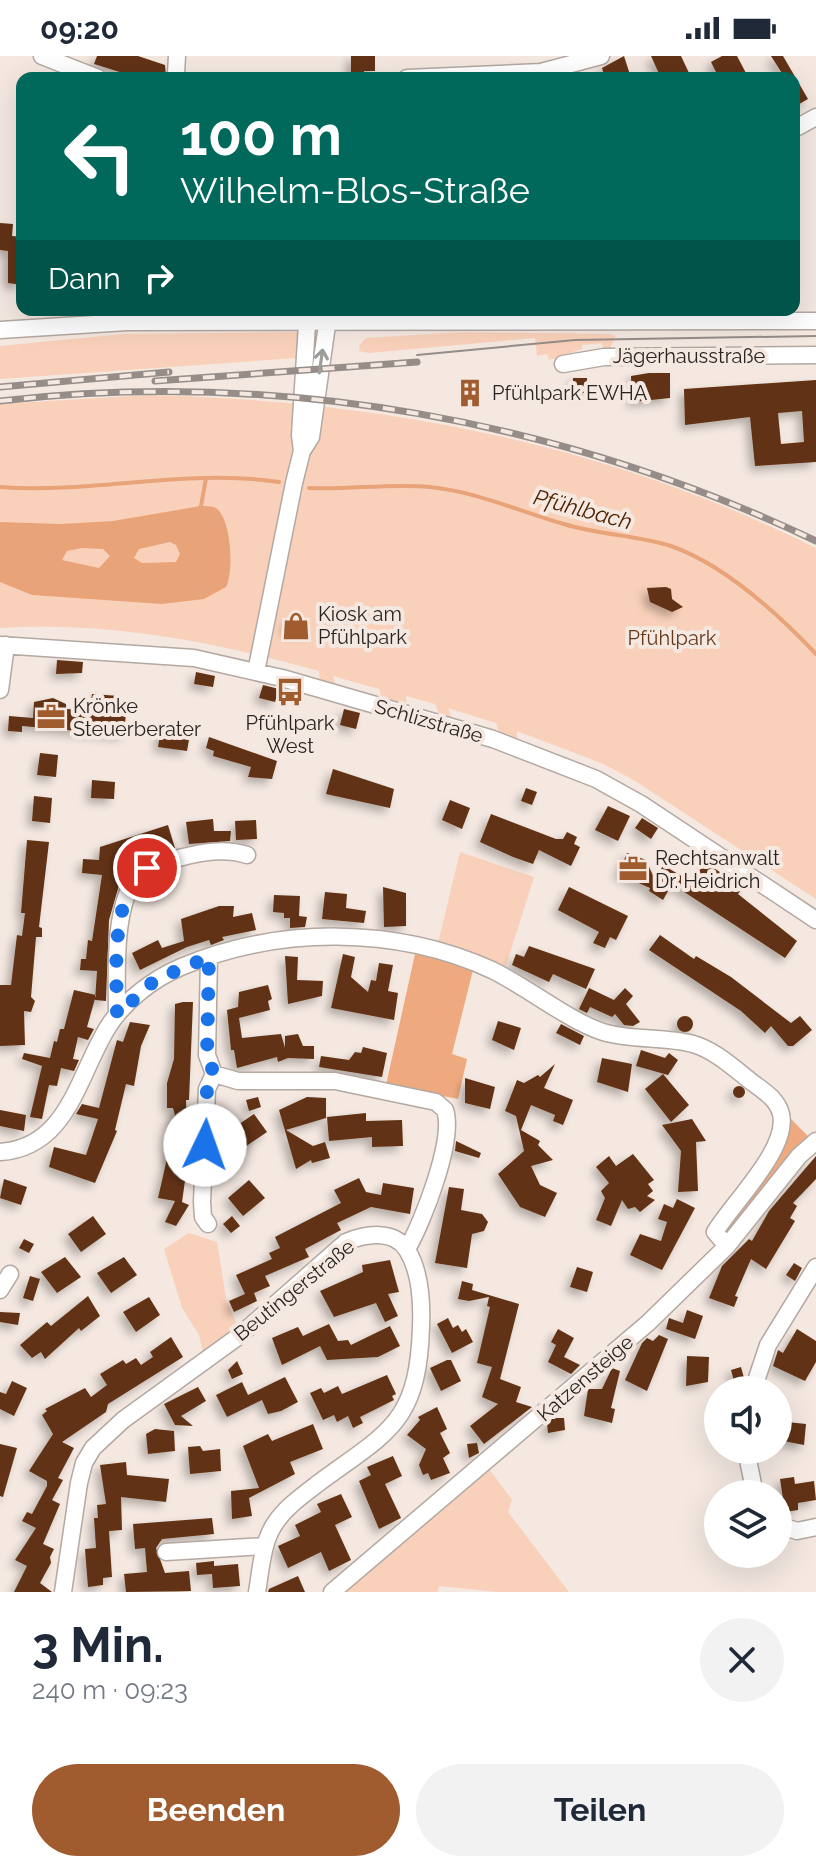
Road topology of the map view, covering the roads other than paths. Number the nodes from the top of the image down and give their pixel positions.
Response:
1 (42, 56) edge
2 (601, 56) edge
3 (83, 72) edge
4 (526, 72) edge
5 (209, 316) edge
6 (816, 321) edge
7 (307, 324) junction
8 (327, 325) junction
9 (0, 330) edge
10 (816, 355) edge
11 (563, 364) dead end
12 (302, 451) junction
13 (3, 645) edge
14 (256, 672) junction
15 (0, 690) edge
16 (247, 855) dead end
17 (816, 920) edge
18 (209, 957) junction
19 (117, 1015) junction
20 (214, 1074) junction
21 (816, 1141) edge
22 (0, 1152) edge
23 (208, 1224) dead end
24 (727, 1246) junction
25 (407, 1249) junction
26 (816, 1267) edge
27 (10, 1274) dead end
28 (802, 1286) junction
29 (0, 1290) edge
30 (816, 1300) edge
31 (758, 1376) edge
32 (816, 1527) edge
33 (792, 1529) edge
34 (265, 1546) junction
35 (166, 1552) dead end
36 (63, 1592) edge
37 (257, 1592) edge
38 (332, 1592) edge

1 - 3 street
2 - 4 street
5 - 7 street, Jägerhausstraße
5 - 9 street, Jägerhausstraße
6 - 8 street, Jägerhausstraße
7 - 8 street, Jägerhausstraße
7 - 12 street
12 -> 8 street
10 - 11 street, Jägerhausstraße
12 - 14 street
13 - 14 street, Schlizstraße
13 - 15 street
14 - 17 street, Schlizstraße
16 - 19 street
18 - 19 street
18 - 20 street
18 - 24 street
19 - 22 street
20 - 23 street
20 - 25 street
21 - 24 street, Katzensteige
24 - 38 street, Katzensteige
25 - 34 street
25 - 36 street, Beutingerstraße
26 - 28 street
27 - 29 street
28 - 30 street
28 - 31 street
32 - 33 street
34 - 35 street
34 - 37 street

